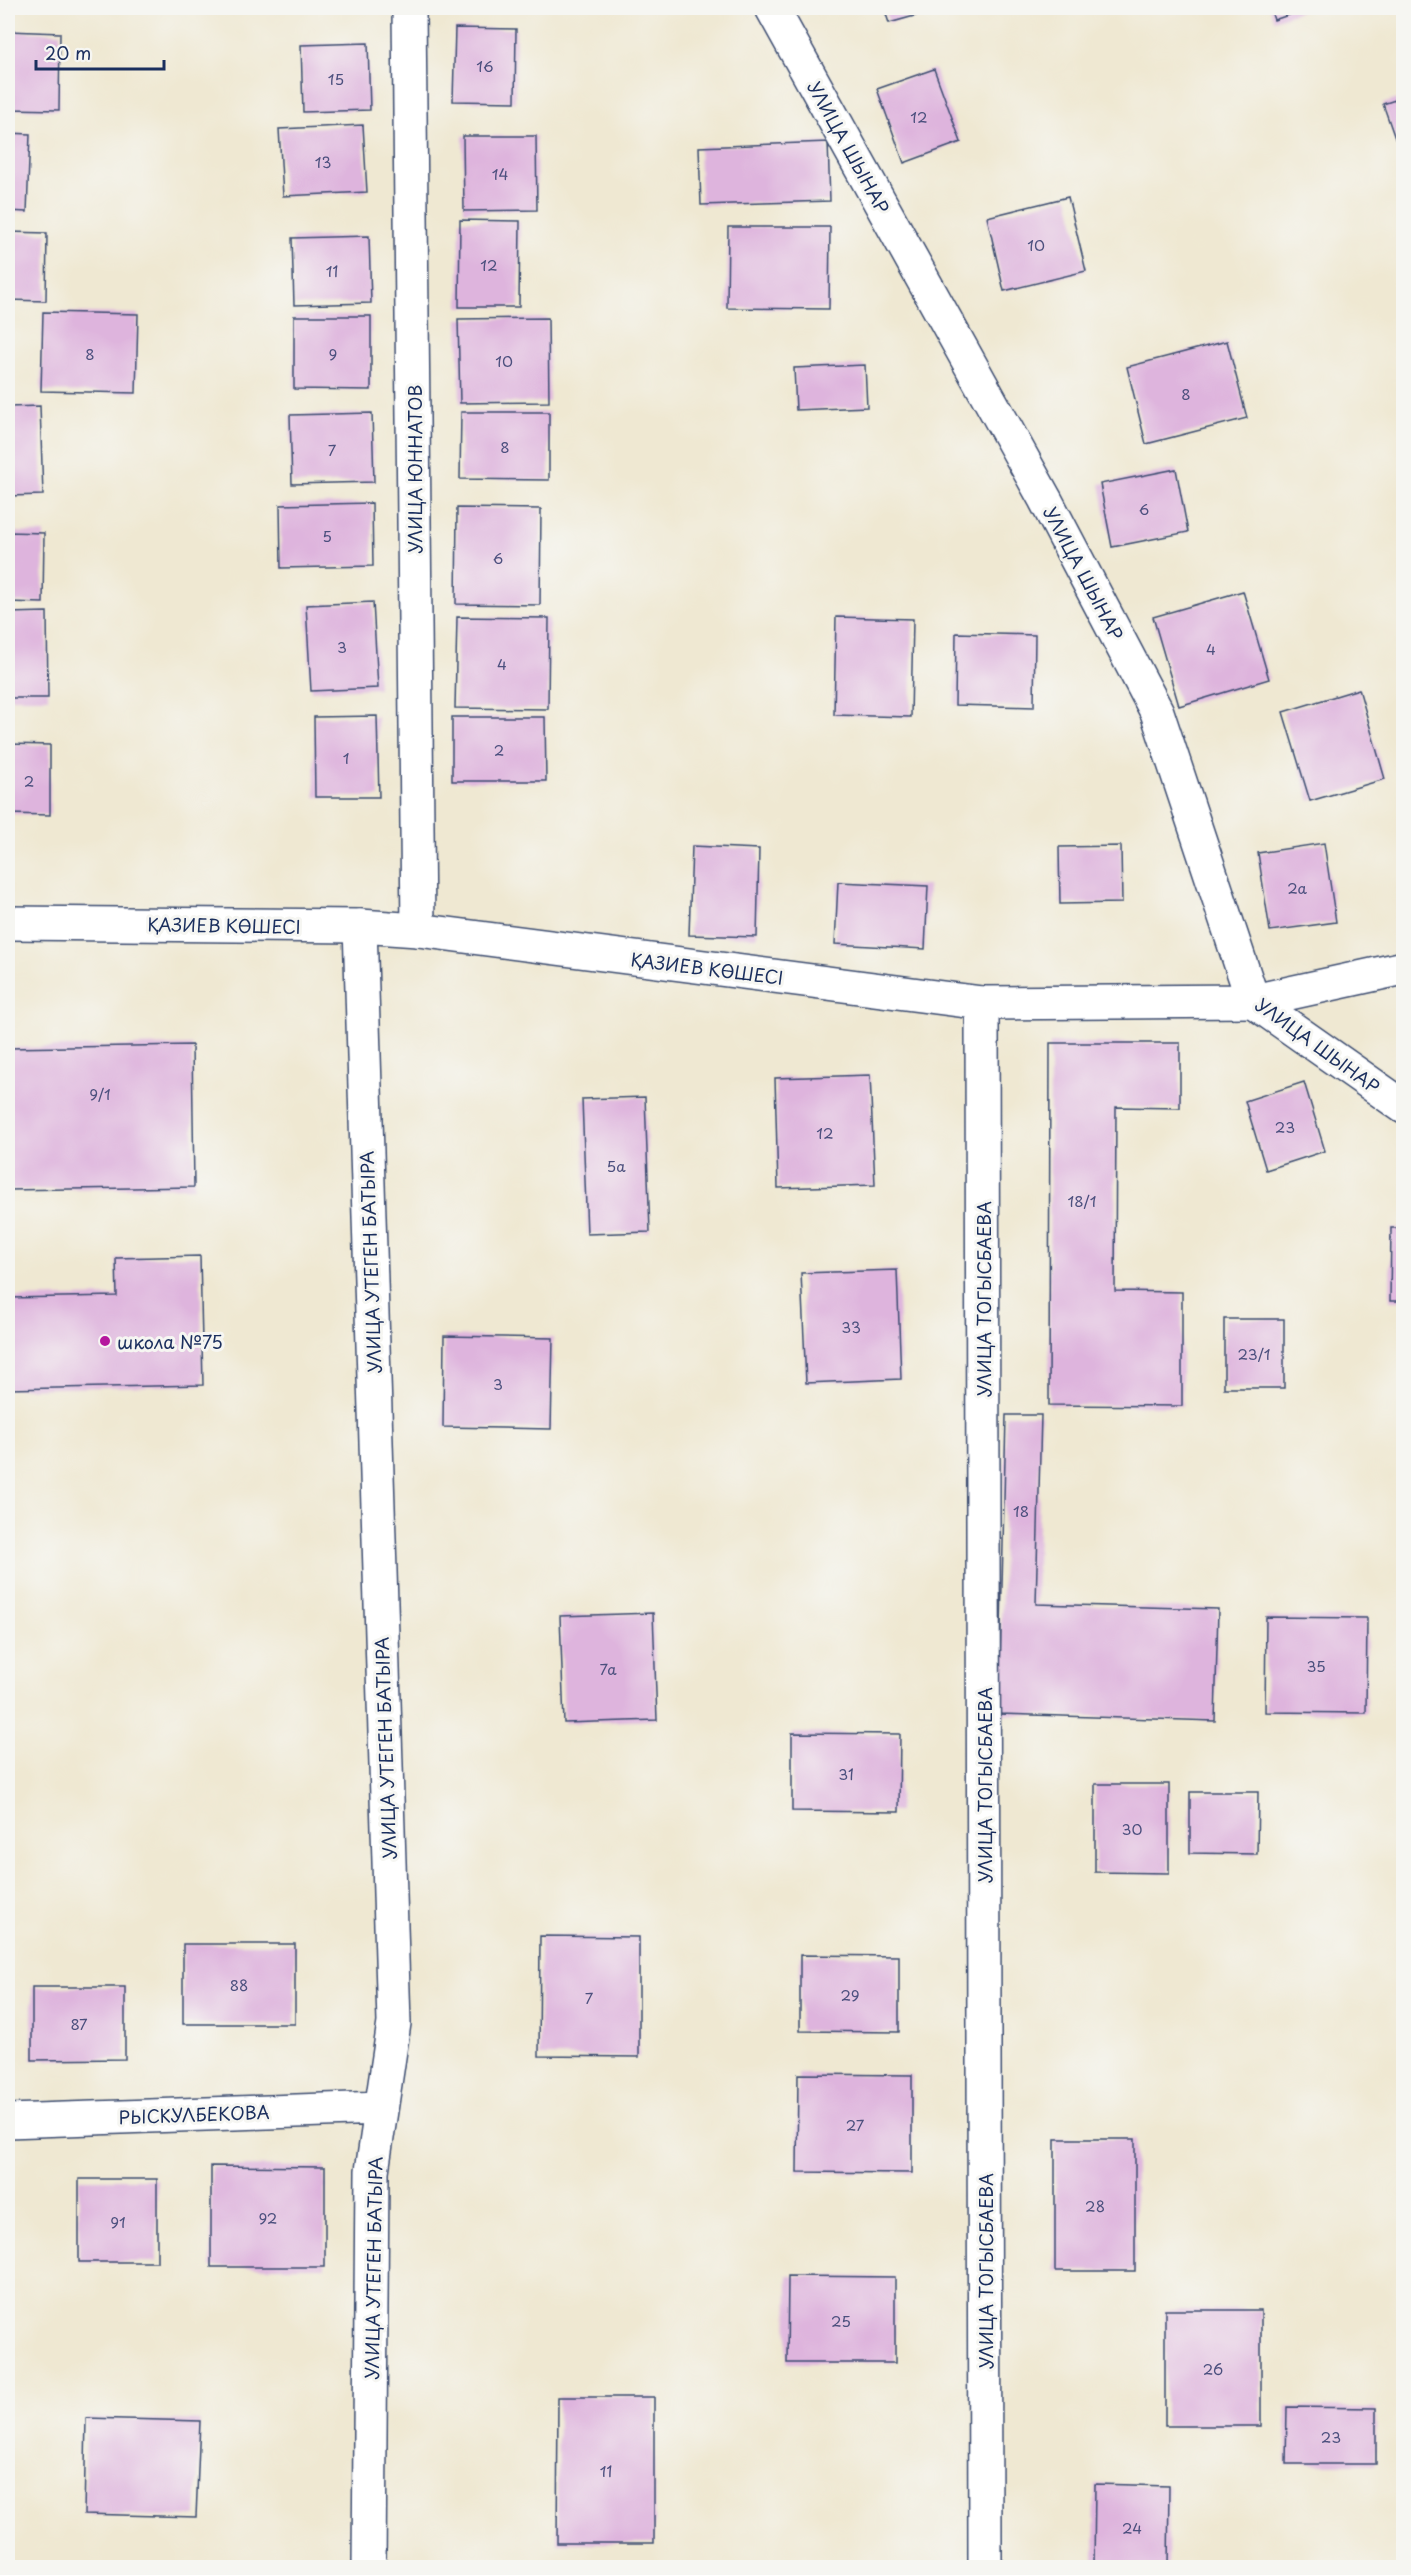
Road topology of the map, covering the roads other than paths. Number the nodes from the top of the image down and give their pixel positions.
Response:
1 (409, 8) edge
2 (772, 8) edge
3 (8, 923) edge
4 (360, 926) junction
5 (418, 930) junction
6 (1404, 968) edge
7 (1253, 1001) junction
8 (982, 1003) junction
9 (1404, 1107) edge
10 (381, 2108) junction
11 (8, 2121) edge
12 (369, 2568) edge
13 (985, 2568) edge

1 - 5 street, УЛИЦА ЮННАТОВ
2 - 7 street, УЛИЦА ШЫНАР
3 - 4 street, ҚАЗИЕВ КӨШЕСІ
4 - 5 street, ҚАЗИЕВ КӨШЕСІ
4 - 10 street, УЛИЦА УТЕГЕН БАТЫРА
5 - 8 street, ҚАЗИЕВ КӨШЕСІ
6 - 7 street, ҚАЗИЕВ КӨШЕСІ
7 - 8 street, ҚАЗИЕВ КӨШЕСІ
7 - 9 street, УЛИЦА ШЫНАР
8 - 13 street, УЛИЦА ТОГЫСБАЕВА
10 - 11 street, РЫСКУЛБЕКОВА
10 - 12 street, УЛИЦА УТЕГЕН БАТЫРА

